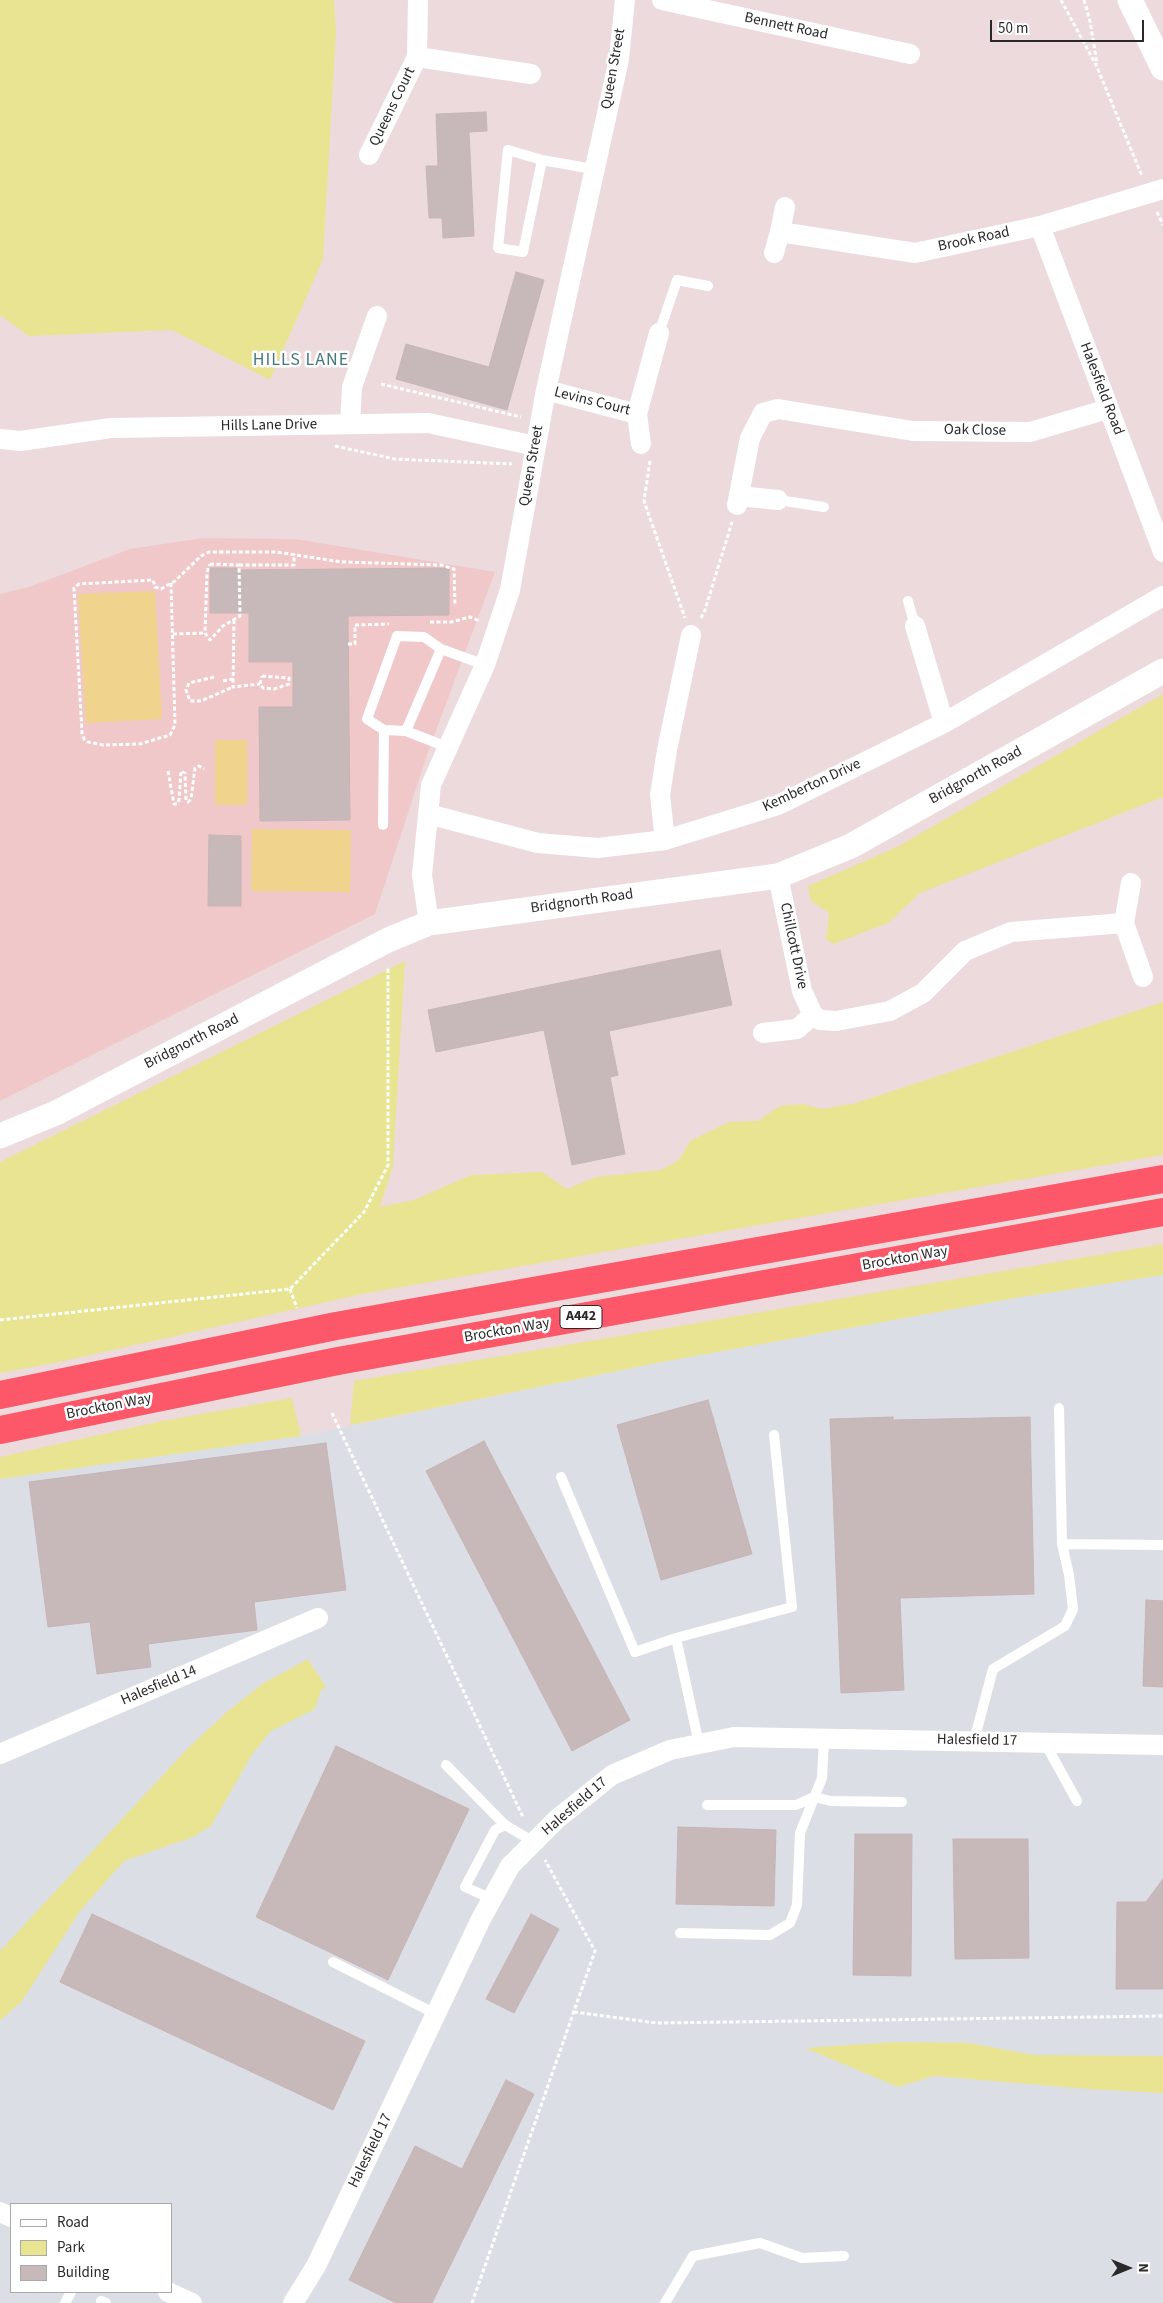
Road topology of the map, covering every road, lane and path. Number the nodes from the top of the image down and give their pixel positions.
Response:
1 (418, 0) edge
2 (625, 0) edge
3 (662, 0) edge
4 (1061, 0) edge
5 (1084, 0) edge
6 (1130, 0) edge
7 (910, 54) dead end
8 (417, 57) junction
9 (1097, 67) junction
10 (1163, 68) edge
11 (531, 74) dead end
12 (369, 155) dead end
13 (542, 160) junction
14 (593, 170) junction
15 (1156, 191) edge
16 (785, 207) dead end
17 (1040, 226) junction
18 (780, 232) junction
19 (774, 253) dead end
20 (708, 286) dead end
21 (377, 316) dead end
22 (659, 333) joint
23 (381, 384) dead end
24 (546, 390) junction
25 (1108, 409) junction
26 (638, 414) junction
27 (521, 417) dead end
28 (350, 424) junction
29 (0, 439) edge
30 (327, 444) dead end
31 (640, 444) joint
32 (536, 446) junction
33 (520, 464) dead end
34 (738, 500) junction
35 (778, 500) joint
36 (824, 507) dead end
37 (1163, 552) edge
38 (294, 554) junction
39 (239, 566) junction
40 (171, 583) junction
41 (1163, 596) edge
42 (908, 600) dead end
43 (455, 606) dead end
44 (234, 619) junction
45 (915, 626) joint
46 (205, 633) junction
47 (173, 634) junction
48 (691, 635) junction
49 (441, 649) junction
50 (485, 666) junction
51 (1158, 674) edge
52 (214, 677) dead end
53 (233, 679) junction
54 (224, 681) dead end
55 (260, 684) junction
56 (233, 687) junction
57 (944, 723) junction
58 (384, 730) junction
59 (406, 732) junction
60 (447, 747) junction
61 (204, 769) dead end
62 (168, 771) dead end
63 (428, 814) junction
64 (383, 825) dead end
65 (665, 840) junction
66 (778, 876) junction
67 (1131, 883) dead end
68 (429, 923) junction
69 (1124, 923) junction
70 (388, 940) junction
71 (1143, 977) dead end
72 (812, 1015) junction
73 (763, 1034) dead end
74 (0, 1136) edge
75 (1163, 1179) edge
76 (1163, 1212) edge
77 (290, 1289) junction
78 (297, 1308) dead end
79 (0, 1320) edge
80 (0, 1395) edge
81 (1059, 1408) dead end
82 (0, 1430) edge
83 (774, 1435) dead end
84 (561, 1477) dead end
85 (1062, 1544) junction
86 (1163, 1546) edge
87 (318, 1618) dead end
88 (676, 1638) junction
89 (824, 1738) junction
90 (974, 1741) junction
91 (1045, 1743) junction
92 (699, 1744) junction
93 (1163, 1745) edge
94 (1, 1750) edge
95 (446, 1765) dead end
96 (814, 1797) junction
97 (1077, 1801) dead end
98 (902, 1802) dead end
99 (707, 1804) dead end
100 (505, 1825) junction
101 (534, 1842) junction
102 (492, 1899) junction
103 (680, 1933) dead end
104 (333, 1962) dead end
105 (574, 2012) dead end
106 (436, 2014) junction
107 (1163, 2016) edge
108 (844, 2256) dead end
109 (293, 2303) edge
110 (665, 2303) edge

1 - 8 street, Queens Court
2 - 14 street, Queen Street
3 - 7 street, Bennett Road
4 - 9 path
5 - 9 path
6 - 10 street
8 - 11 street
8 - 12 street, Queens Court
9 - 15 path
13 - 13 lane
13 - 14 lane
14 - 24 street, Queen Street
15 - 17 street, Brook Road
16 - 18 street
17 - 18 street, Brook Road
17 - 25 street, Halesfield Road
18 - 19 street
20 - 22 lane
21 - 28 street
22 - 26 street, Levins Court
23 - 27 path
24 - 26 street, Levins Court
24 - 32 street, Queen Street
25 - 34 street, Oak Close
25 - 37 street, Halesfield Road
26 - 31 street, Levins Court
28 - 29 street, Hills Lane Drive
28 - 32 street, Hills Lane Drive
30 - 33 path
31 - 48 path
32 - 50 street, Queen Street
34 - 35 street
34 - 48 path
35 - 36 lane
38 - 39 path
38 - 40 path
38 - 43 path
39 - 44 path
39 - 46 path
40 - 47 path
40 - 47 path
41 - 57 street, Kemberton Drive
42 - 45 lane
44 - 46 path
44 - 53 path
45 - 57 street
46 - 47 path
48 - 65 street
49 - 50 lane
49 - 58 lane
49 - 59 lane
50 - 60 street, Queen Street
51 - 66 street, Bridgnorth Road
52 - 56 path
53 - 54 path
53 - 56 path
55 - 55 path
55 - 56 path
57 - 65 street, Kemberton Drive
58 - 59 lane
58 - 64 lane
59 - 60 lane
60 - 63 street, Queen Street
61 - 62 path
63 - 65 street, Kemberton Drive
63 - 68 street, Queen Street
66 - 68 street, Bridgnorth Road
66 - 72 street, Chillcott Drive
67 - 69 street
68 - 70 street, Bridgnorth Road
69 - 71 street
69 - 72 street
70 - 74 street, Bridgnorth Road
70 - 77 path
72 - 73 street
75 - 80 highway, A442
76 - 82 highway, Brockton Way / A442
77 - 78 path
77 - 79 path
81 - 85 lane
83 - 88 lane
84 - 88 lane
85 - 86 lane
85 - 90 lane
87 - 94 street, Halesfield 14
88 - 92 lane
89 - 90 street, Halesfield 17
89 - 92 street, Halesfield 17
89 - 96 lane
90 - 91 street, Halesfield 17
91 - 93 street, Halesfield 17
91 - 97 lane
92 - 101 street, Halesfield 17
95 - 100 lane
96 - 98 lane
96 - 99 lane
96 - 103 lane
100 - 101 lane
100 - 102 lane
101 - 102 street, Halesfield 17
102 - 106 street, Halesfield 17
104 - 106 lane
105 - 107 path
106 - 109 street, Halesfield 17
108 - 110 lane

